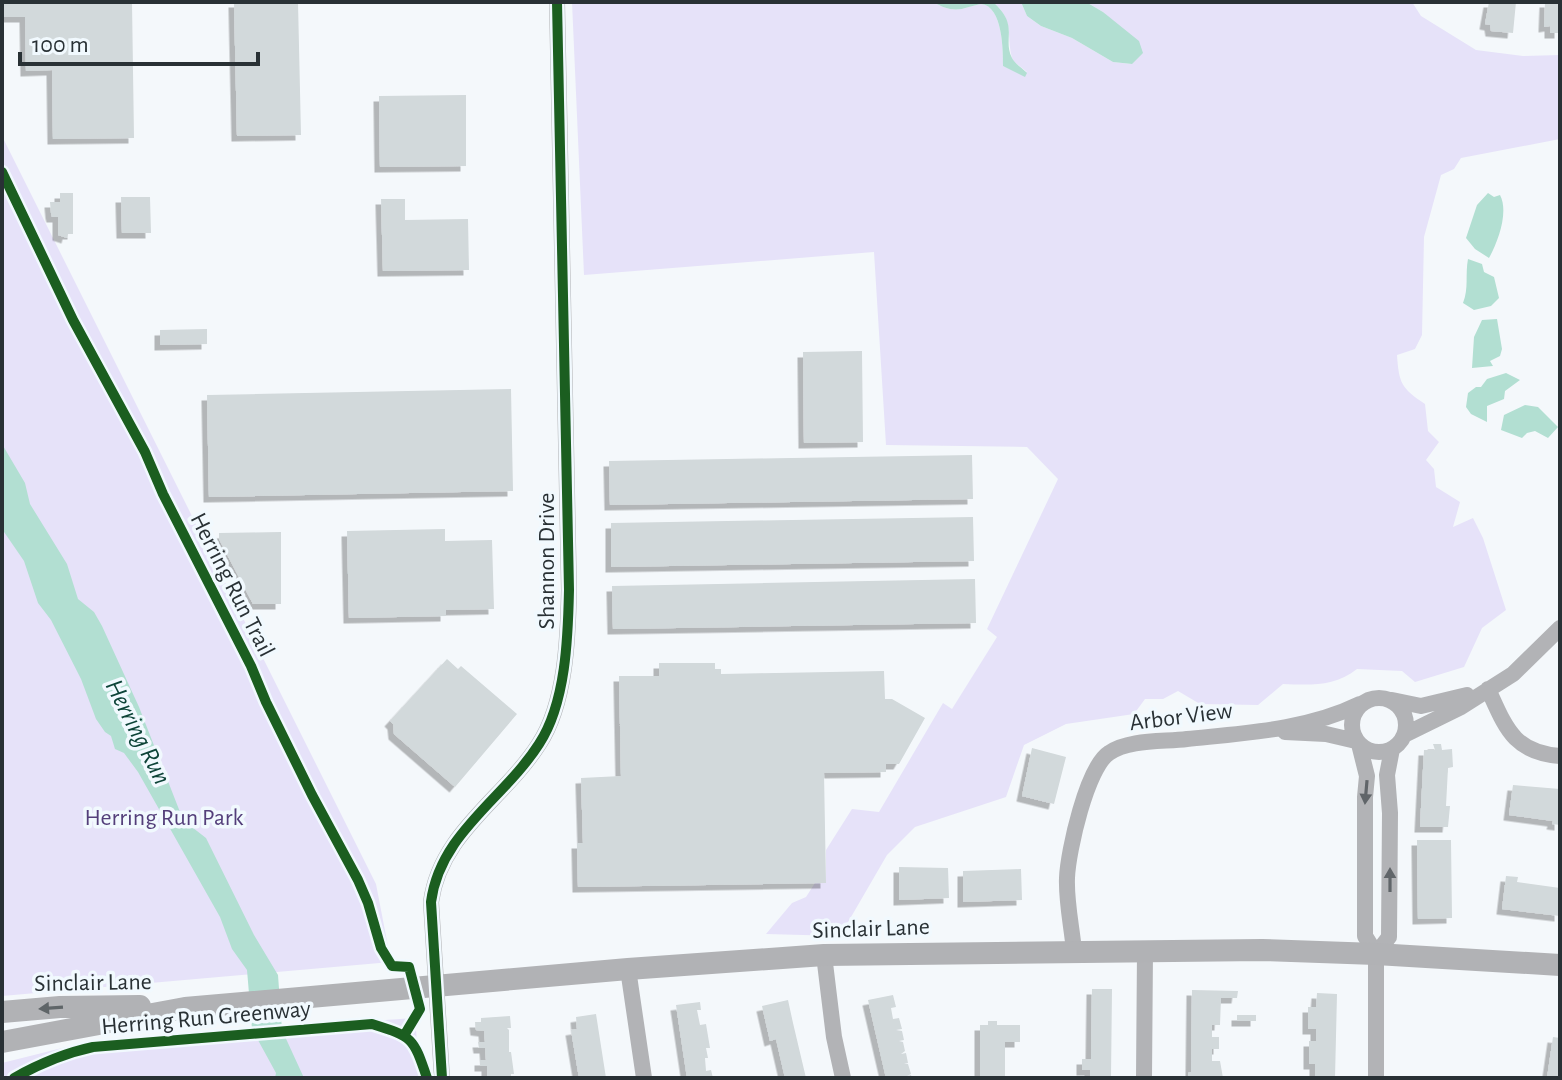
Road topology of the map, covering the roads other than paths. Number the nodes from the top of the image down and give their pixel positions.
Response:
1 (557, 2) edge
2 (1560, 628) edge
3 (1488, 689) junction
4 (1391, 700) junction
5 (1360, 704) junction
6 (1276, 730) junction
7 (1404, 735) junction
8 (1358, 742) junction
9 (1392, 749) junction
10 (1560, 756) edge
11 (1074, 951) junction
12 (1145, 951) junction
13 (1376, 954) junction
14 (824, 955) junction
15 (1560, 965) edge
16 (628, 969) junction
17 (435, 987) junction
18 (185, 1008) junction
19 (2, 1012) edge
20 (2, 1042) edge
21 (442, 1078) edge
22 (644, 1078) edge
23 (843, 1078) edge
24 (1144, 1078) edge
25 (1376, 1078) edge

1 - 17 street, Shannon Drive
2 - 3 street
3 - 4 street
3 - 7 street
3 - 10 street
4 - 5 street
4 - 7 street
5 - 6 street, Arbor View
5 - 8 street
6 - 8 street, Arbor View
6 - 11 street, Arbor View
7 - 9 street
8 - 9 street
8 -> 13 street
13 -> 9 street
11 - 12 main road, Sinclair Lane
11 - 14 main road, Sinclair Lane
12 - 13 main road, Sinclair Lane
12 - 24 street
13 - 15 main road, Sinclair Lane
13 - 25 street
14 - 16 main road, Sinclair Lane
14 - 23 street
16 - 17 main road, Sinclair Lane
16 - 22 street
17 - 18 main road, Sinclair Lane
17 - 21 street, Shannon Drive
18 -> 19 main road, Sinclair Lane
18 - 20 main road, Sinclair Lane

